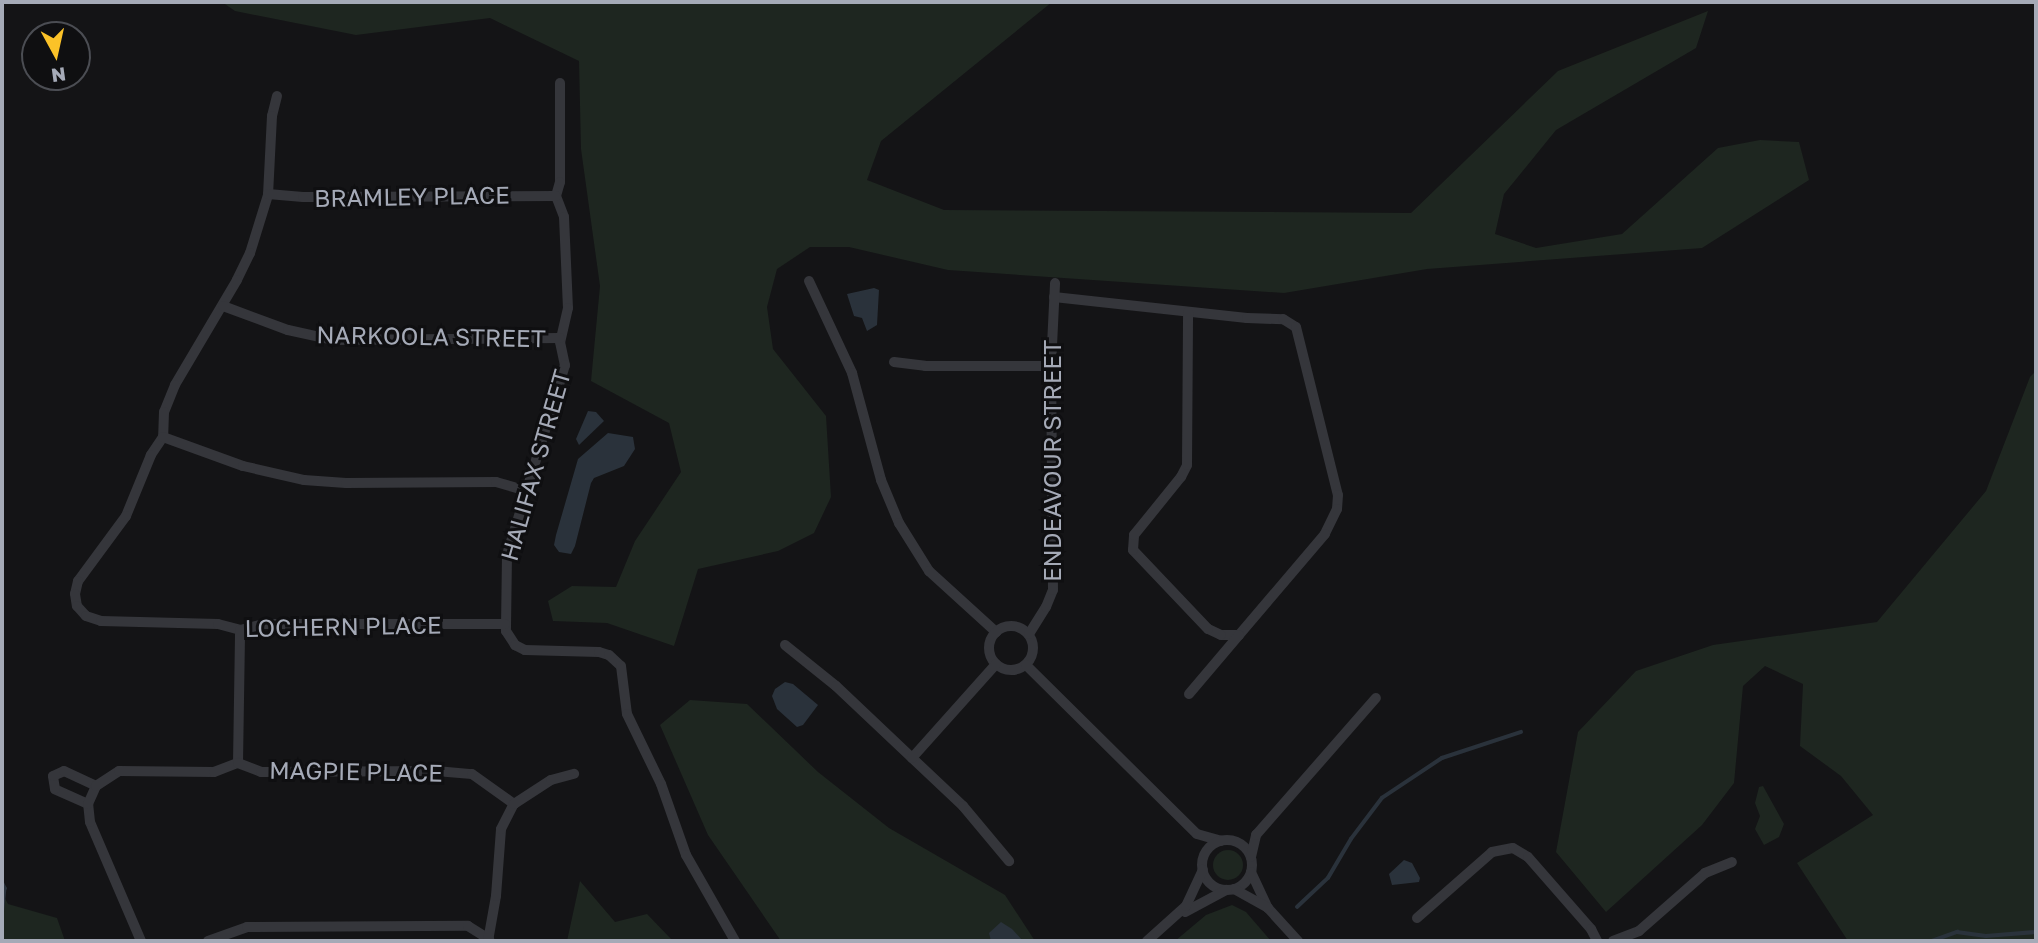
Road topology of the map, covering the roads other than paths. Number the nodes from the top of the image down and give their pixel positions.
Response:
1 (560, 83) dead end
2 (277, 96) dead end
3 (268, 194) junction
4 (556, 196) junction
5 (809, 281) dead end
6 (1055, 283) dead end
7 (1054, 297) junction
8 (223, 306) junction
9 (1188, 312) junction
10 (560, 338) junction
11 (894, 362) dead end
12 (1051, 366) junction
13 (163, 437) junction
14 (527, 491) junction
15 (505, 624) junction
16 (240, 630) junction
17 (996, 632) junction
18 (1029, 634) junction
19 (1238, 635) junction
20 (785, 645) dead end
21 (996, 664) junction
22 (1026, 665) junction
23 (1189, 694) dead end
24 (1376, 698) dead end
25 (912, 758) junction
26 (238, 763) junction
27 (573, 774) dead end
28 (96, 786) junction
29 (88, 804) junction
30 (514, 804) junction
31 (1197, 834) junction
32 (1256, 835) junction
33 (1226, 841) junction
34 (1251, 857) junction
35 (1204, 858) junction
36 (1009, 861) dead end
37 (1732, 862) dead end
38 (1203, 870) junction
39 (1251, 872) junction
40 (1230, 889) junction
41 (1268, 908) junction
42 (1175, 918) junction
43 (1417, 918) dead end
44 (488, 940) edge
45 (141, 941) edge
46 (208, 941) edge
47 (735, 941) edge
48 (1147, 941) edge
49 (1298, 941) edge
50 (1597, 941) edge
51 (1613, 941) edge

1 - 4 street, HALIFAX STREET
2 - 3 street, LOCHERN PLACE
3 - 4 street, BRAMLEY PLACE
3 - 8 street, LOCHERN PLACE
4 - 10 street, HALIFAX STREET
5 - 17 street
6 - 7 street, ENDEAVOUR STREET
7 - 9 street
7 - 12 street, ENDEAVOUR STREET
8 - 10 street, NARKOOLA STREET
8 - 13 street, LOCHERN PLACE
9 - 19 street
9 - 19 street
10 - 14 street, HALIFAX STREET
11 - 12 street
12 - 18 street, ENDEAVOUR STREET
13 - 14 street
13 - 16 street, LOCHERN PLACE
14 - 15 street, HALIFAX STREET
15 - 16 street, LOCHERN PLACE
15 - 47 street
16 - 26 street
17 - 18 street
17 - 21 street
18 - 22 street
19 - 23 street
20 - 25 street
21 - 22 street
21 - 25 street
22 - 31 street
24 - 32 street
25 - 36 street
26 - 28 street, MAGPIE PLACE
26 - 30 street, MAGPIE PLACE
27 - 30 street
28 - 29 street
28 - 29 street
29 - 45 street
30 - 44 street
31 - 33 street
31 - 35 street
32 - 33 street
32 - 34 street
33 - 34 street
33 - 35 street
34 - 39 street
35 - 38 street
37 - 51 street
38 - 40 street
38 - 42 street
39 - 40 street
39 - 41 street
40 - 41 street
40 - 42 street
41 - 49 street
42 - 48 street
43 - 50 street
44 - 46 street

